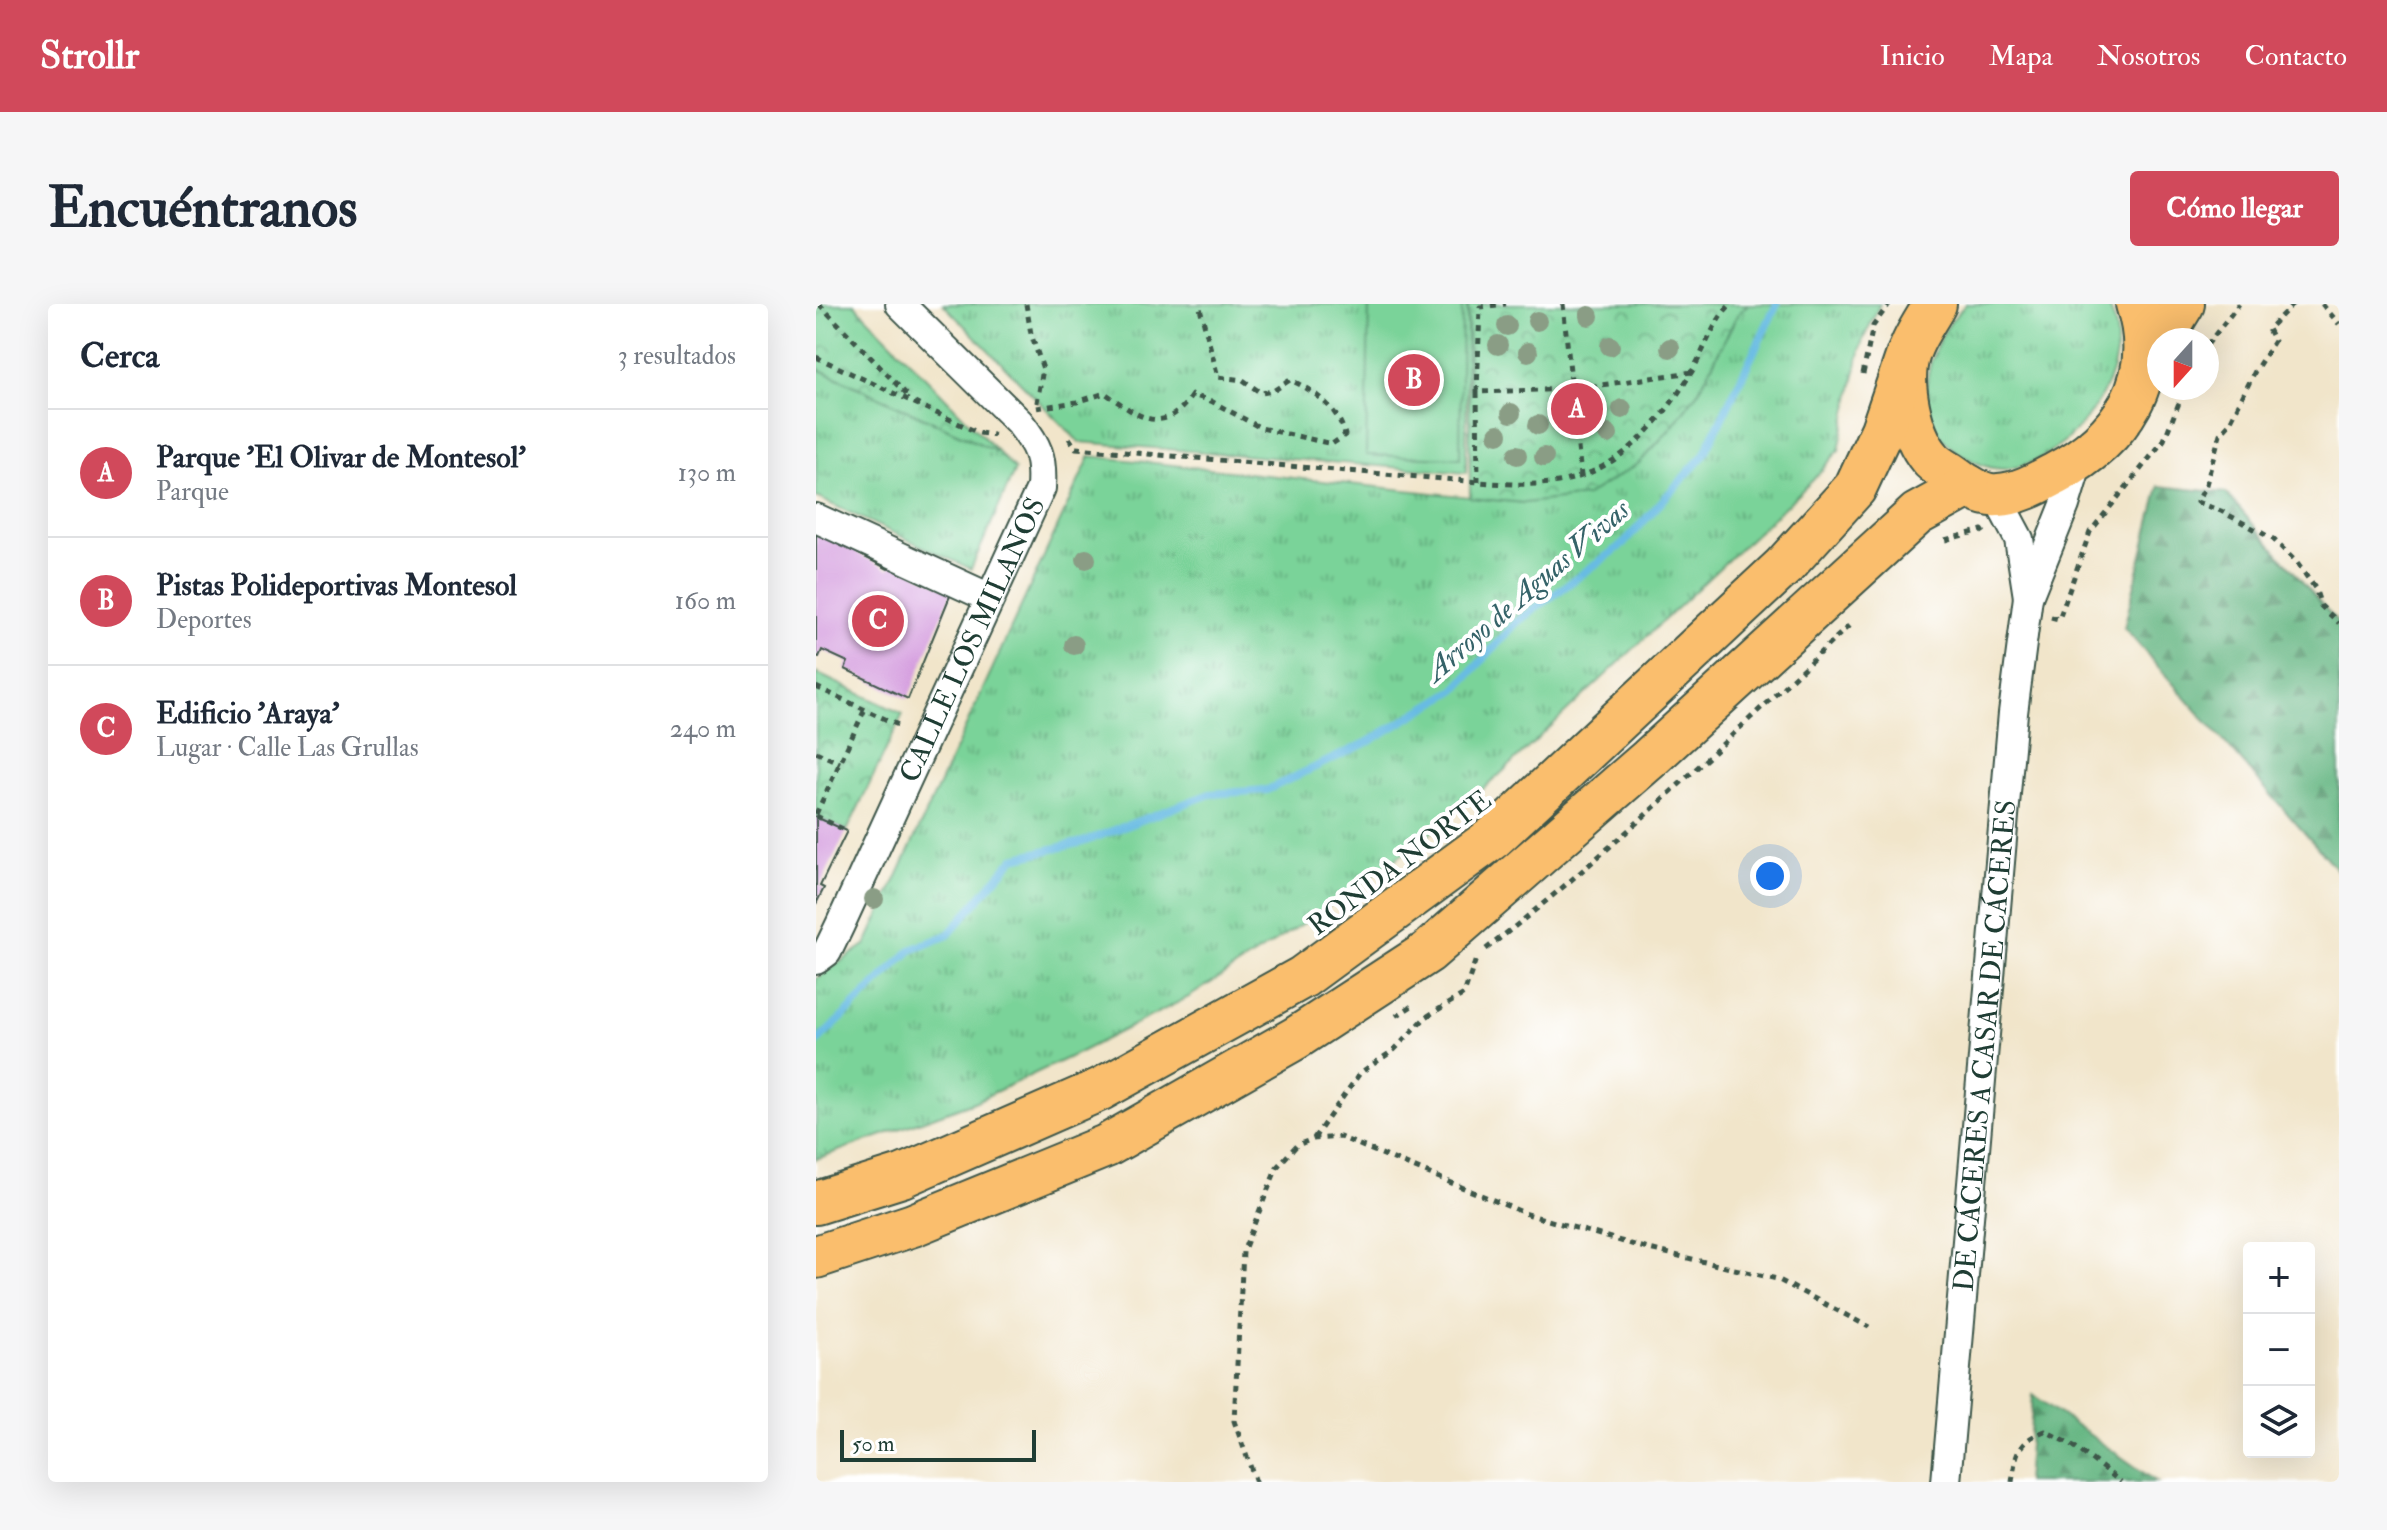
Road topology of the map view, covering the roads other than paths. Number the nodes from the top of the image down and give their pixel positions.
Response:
1 (900, 304) edge
2 (1935, 304) edge
3 (2137, 304) edge
4 (2183, 304) edge
5 (2168, 328) edge
6 (2147, 331) edge
7 (1908, 354) junction
8 (2147, 368) edge
9 (2078, 462) junction
10 (1982, 491) junction
11 (816, 518) edge
12 (990, 598) junction
13 (2027, 604) junction
14 (816, 960) edge
15 (816, 1203) edge
16 (816, 1257) edge
17 (1946, 1482) edge

1 - 12 street, CALLE LOS MILANOS
2 - 7 highway, RONDA NORTE
3 - 6 highway
4 - 5 highway
7 - 10 highway, RONDA NORTE
7 - 15 highway, RONDA NORTE
8 - 9 highway
9 - 10 highway
9 - 13 street
10 - 13 street
10 - 16 highway
11 - 12 street
12 - 14 street, CALLE LOS MILANOS
13 - 17 street, DE CÁCERES A CASAR DE CÁCERES

